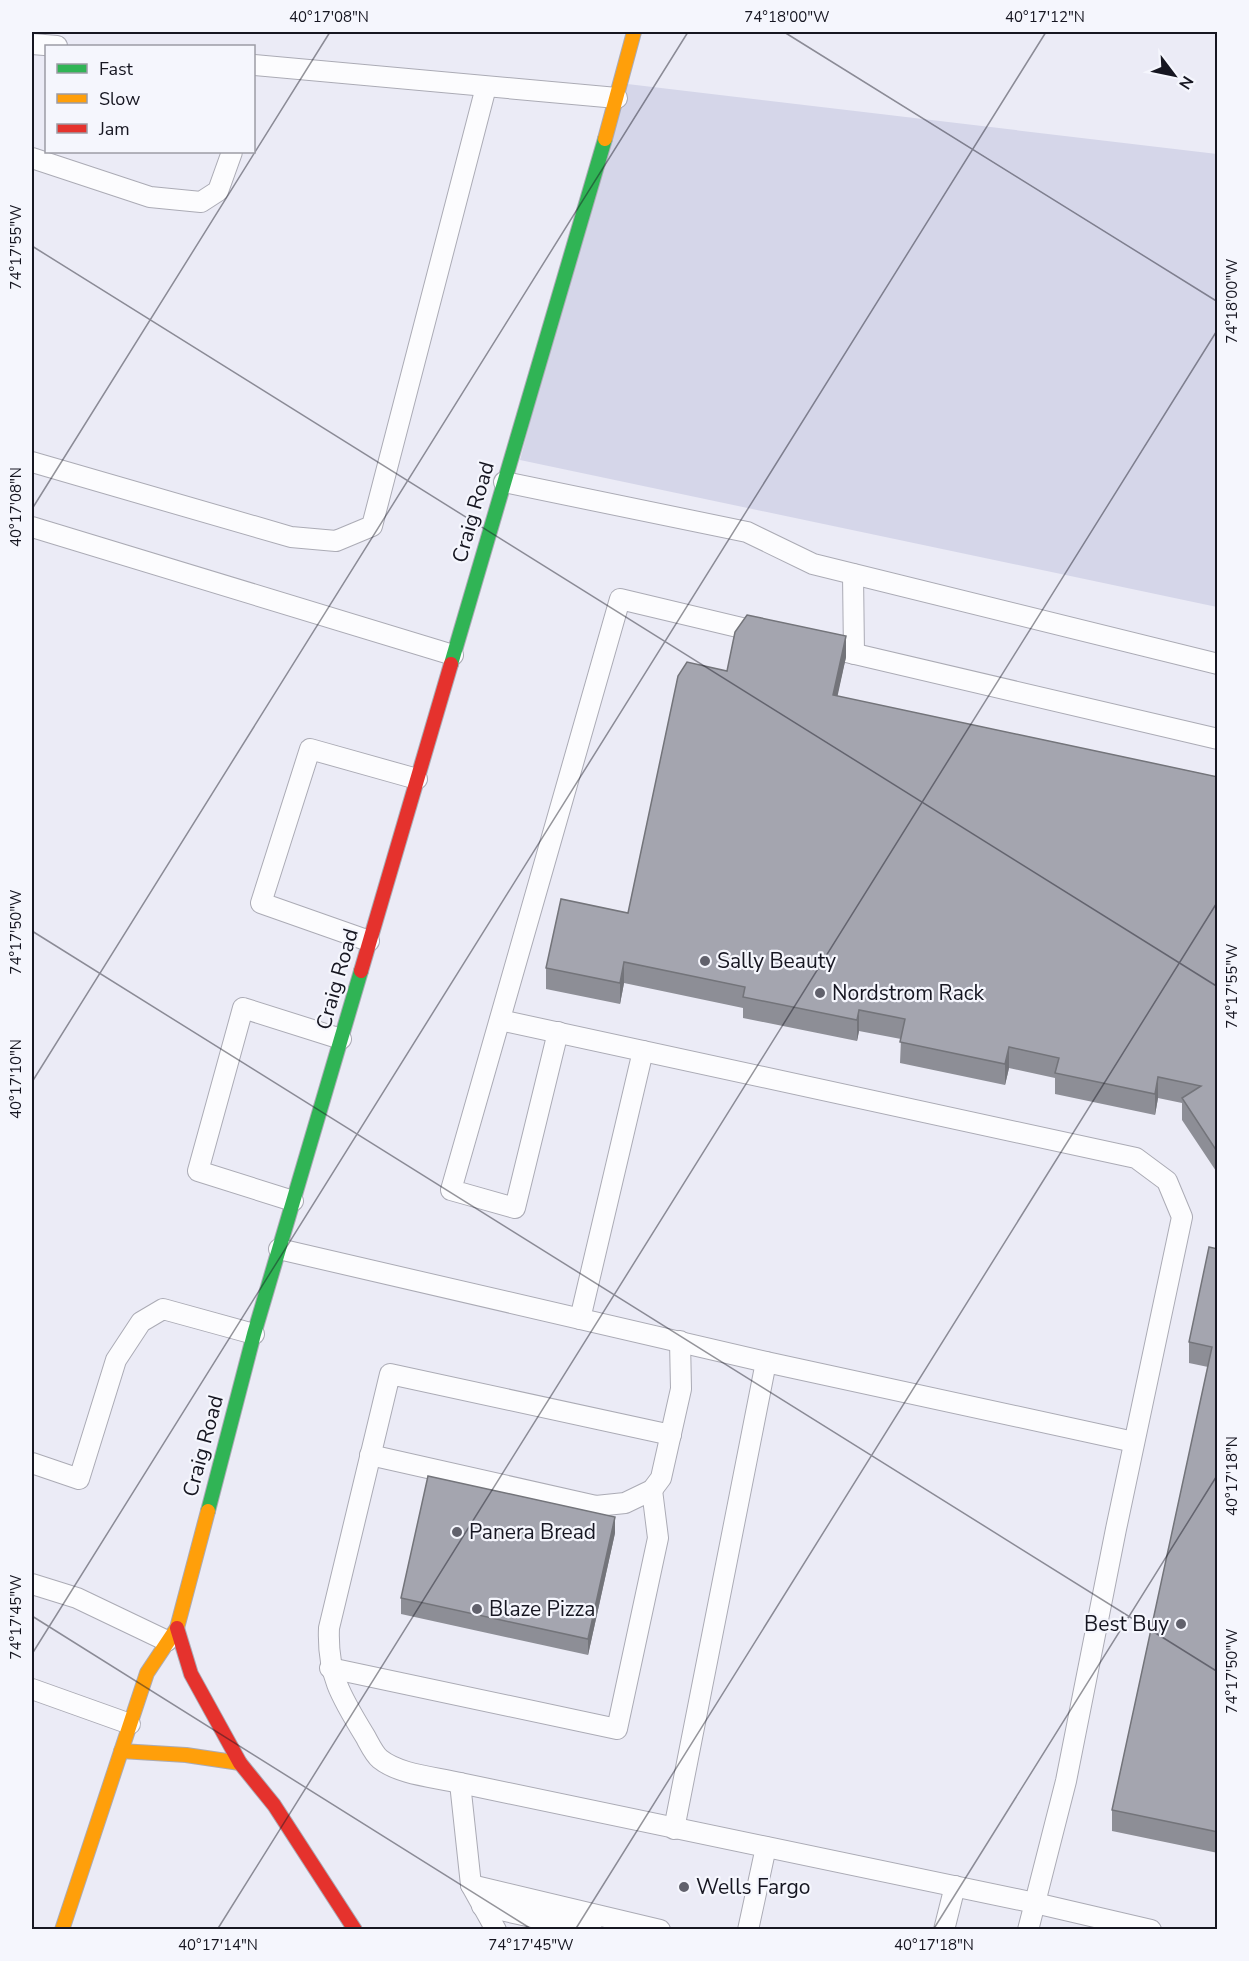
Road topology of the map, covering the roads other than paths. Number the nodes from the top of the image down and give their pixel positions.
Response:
1 (634, 32) edge
2 (255, 65) edge
3 (486, 87) junction
4 (617, 98) junction
5 (232, 153) edge
6 (32, 158) edge
7 (32, 462) edge
8 (504, 482) junction
9 (32, 527) edge
10 (852, 574) junction
11 (776, 636) edge
12 (799, 641) edge
13 (854, 654) junction
14 (453, 655) junction
15 (1218, 664) edge
16 (1218, 739) edge
17 (417, 779) junction
18 (369, 941) junction
19 (500, 1020) junction
20 (558, 1032) junction
21 (341, 1039) junction
22 (643, 1051) junction
23 (293, 1201) junction
24 (279, 1250) junction
25 (580, 1319) junction
26 (254, 1334) junction
27 (680, 1341) junction
28 (766, 1362) junction
29 (671, 1435) junction
30 (1134, 1442) junction
31 (370, 1455) junction
32 (32, 1463) edge
33 (652, 1490) junction
34 (32, 1584) edge
35 (172, 1635) junction
36 (330, 1668) junction
37 (32, 1689) edge
38 (130, 1724) junction
39 (121, 1750) junction
40 (240, 1762) junction
41 (460, 1783) junction
42 (674, 1829) junction
43 (766, 1847) junction
44 (471, 1885) junction
45 (955, 1886) junction
46 (1035, 1903) junction
47 (489, 1918) edge
48 (1110, 1925) edge
49 (62, 1929) edge
50 (355, 1929) edge
51 (530, 1929) edge
52 (592, 1929) edge
53 (660, 1929) edge
54 (748, 1929) edge
55 (944, 1929) edge
56 (1028, 1929) edge
57 (1151, 1929) edge

1 - 4 main road, Craig Road
2 - 3 lane
3 - 4 lane
3 - 7 lane
4 - 8 main road, Craig Road
5 - 6 lane
8 - 10 lane
8 - 14 main road, Craig Road
9 - 14 lane
10 - 13 lane
10 - 15 lane
11 - 19 lane
12 - 13 lane
13 - 16 lane
14 - 17 main road, Craig Road
17 - 18 main road, Craig Road
17 - 18 lane
18 - 21 main road, Craig Road
19 - 20 lane
19 - 20 lane
20 - 22 lane
21 - 23 main road, Craig Road
21 - 23 lane
22 - 25 lane
22 - 30 lane
23 - 24 main road, Craig Road
24 - 25 lane
24 - 26 main road, Craig Road
25 - 27 lane
26 - 32 lane
26 - 35 main road, Craig Road
27 - 28 lane
27 - 29 lane
28 - 30 lane
28 - 42 lane
29 - 31 lane
29 - 33 lane
30 - 46 lane
31 - 33 lane
31 - 36 lane
33 - 36 lane
34 - 35 lane
35 - 38 main road, Craig Road
35 - 40 main road
36 - 41 lane
37 - 38 lane
38 - 39 main road, Craig Road
39 - 40 main road
39 - 49 main road, Craig Road
40 - 50 main road
41 - 42 lane
41 - 44 lane
42 - 43 lane
43 - 45 lane
43 - 54 lane
44 - 47 lane
44 - 53 lane
45 - 46 lane
45 - 55 lane
46 - 48 lane
46 - 56 lane
47 - 51 lane
47 - 52 lane
48 - 57 lane

